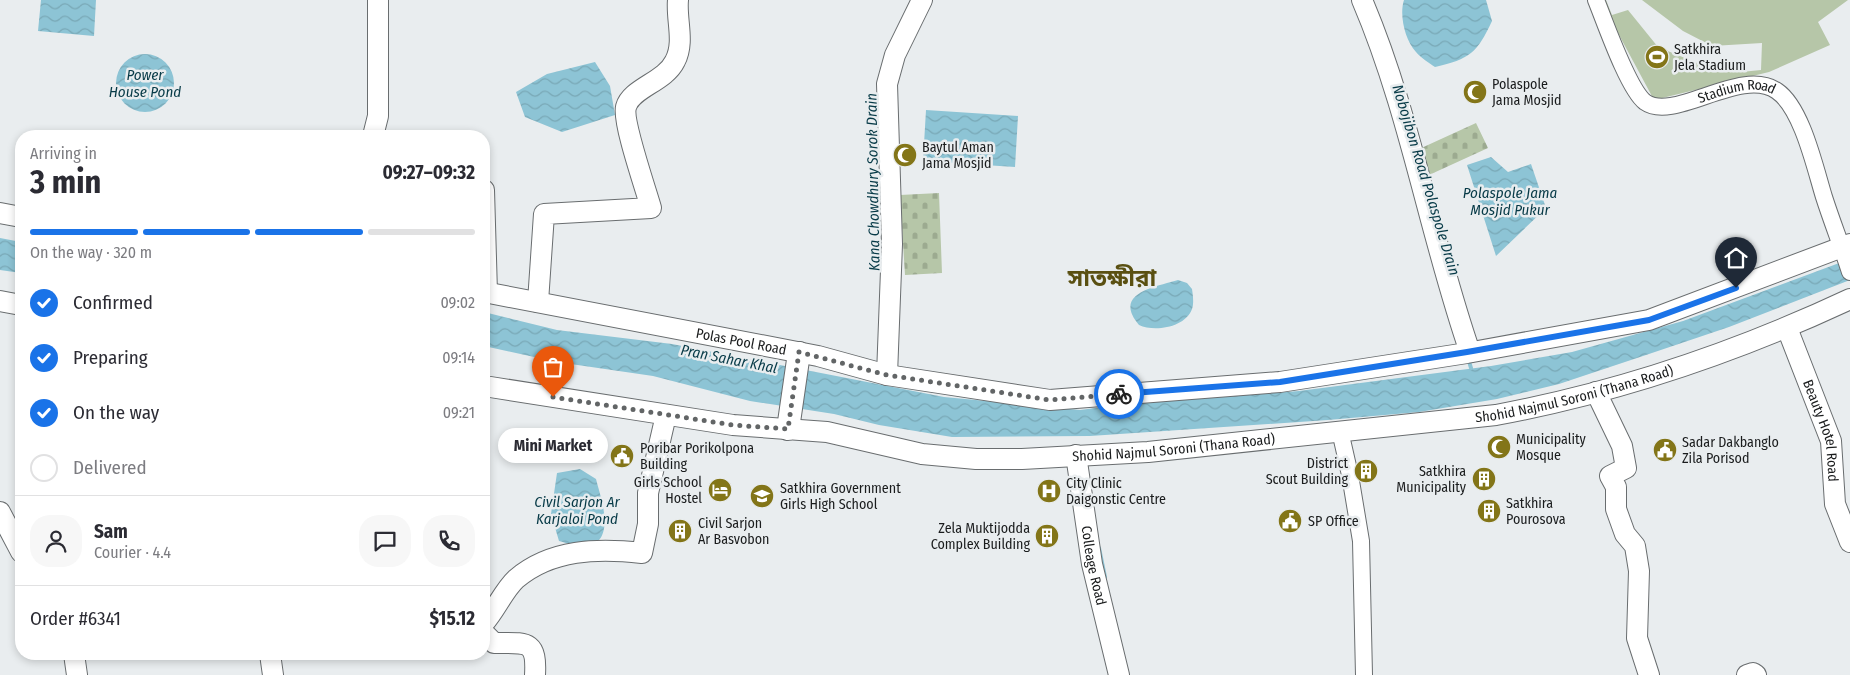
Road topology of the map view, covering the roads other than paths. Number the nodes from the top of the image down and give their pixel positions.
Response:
1 (378, 0) edge
2 (678, 0) edge
3 (922, 0) edge
4 (1362, 0) edge
5 (1596, 0) edge
6 (374, 130) edge
7 (0, 213) edge
8 (15, 215) edge
9 (1846, 246) edge
10 (1850, 272) edge
11 (490, 294) edge
12 (1850, 299) edge
13 (0, 301) edge
14 (538, 302) junction
15 (15, 304) edge
16 (1787, 328) junction
17 (799, 352) junction
18 (1470, 352) junction
19 (887, 375) junction
20 (490, 387) edge
21 (1596, 392) junction
22 (666, 414) junction
23 (788, 429) junction
24 (1340, 432) junction
25 (1076, 455) junction
26 (0, 512) edge
27 (1848, 538) edge
28 (15, 541) edge
29 (490, 615) edge
30 (490, 639) edge
31 (75, 660) edge
32 (271, 660) edge
33 (77, 675) edge
34 (273, 675) edge
35 (535, 675) edge
36 (1119, 675) edge
37 (1364, 675) edge
38 (1649, 675) edge
39 (1747, 675) edge
40 (1756, 675) edge

1 - 6 street
2 - 14 street
3 - 19 street
4 - 18 street
5 - 9 street, Stadium Road
7 - 8 street
9 - 10 street, Stadium Road
9 - 18 street, Polas Pool Road
11 - 14 street, Polas Pool Road
12 - 16 street, Shohid Najmul Soroni (Thana Road)
13 - 15 street
14 - 17 street, Polas Pool Road
16 - 21 street, Shohid Najmul Soroni (Thana Road)
16 - 27 street, Beauty Hotel Road
17 - 19 street, Polas Pool Road
17 - 23 main road
18 - 19 street, Polas Pool Road
20 - 22 street, Shohid Najmul Soroni (Thana Road)
21 - 24 street, Shohid Najmul Soroni (Thana Road)
21 - 38 street
22 - 23 street, Shohid Najmul Soroni (Thana Road)
22 - 29 street
23 - 25 street, Shohid Najmul Soroni (Thana Road)
24 - 25 street, Shohid Najmul Soroni (Thana Road)
24 - 37 street
25 - 36 street, Colleage Road
26 - 28 street
30 - 35 street
31 - 33 street
32 - 34 street
39 - 40 street

